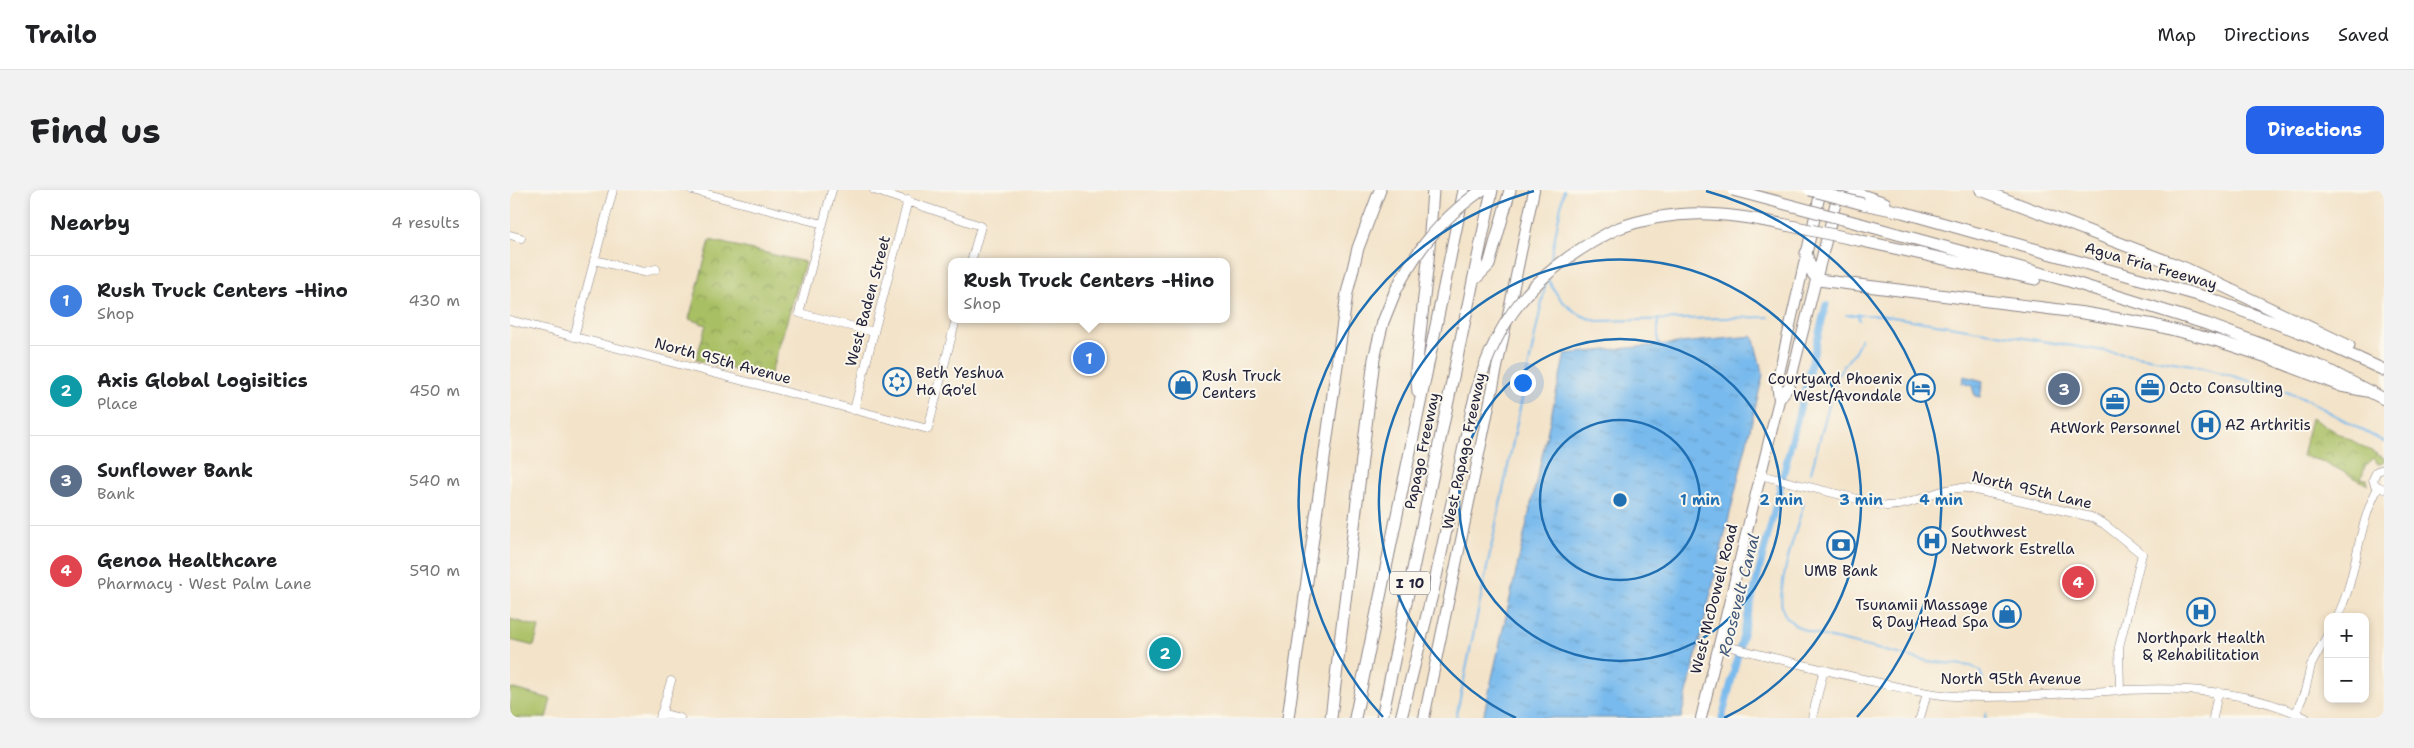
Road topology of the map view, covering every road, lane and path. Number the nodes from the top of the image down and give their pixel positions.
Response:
1 (613, 190) edge
2 (692, 190) edge
3 (832, 190) edge
4 (874, 190) edge
5 (1380, 190) edge
6 (1433, 190) edge
7 (1464, 190) edge
8 (1482, 190) edge
9 (1492, 190) edge
10 (1510, 190) edge
11 (1534, 190) edge
12 (1733, 190) edge
13 (1810, 190) edge
14 (1821, 190) edge
15 (1839, 190) edge
16 (1847, 190) edge
17 (1981, 190) edge
18 (908, 200) junction
19 (1864, 200) junction
20 (823, 224) junction
21 (510, 235) edge
22 (521, 238) dead end
23 (1806, 253) junction
24 (972, 258) edge
25 (594, 260) junction
26 (656, 269) dead end
27 (1817, 279) junction
28 (1473, 281) junction
29 (2107, 294) junction
30 (510, 320) edge
31 (955, 323) edge
32 (874, 332) junction
33 (574, 337) junction
34 (2384, 366) edge
35 (2384, 370) edge
36 (2372, 392) junction
37 (2384, 399) edge
38 (1779, 400) junction
39 (1419, 403) junction
40 (854, 410) junction
41 (2384, 469) edge
42 (1760, 475) junction
43 (2381, 488) edge
44 (2339, 613) edge
45 (2324, 641) edge
46 (1719, 644) junction
47 (1824, 670) junction
48 (671, 681) dead end
49 (2120, 691) junction
50 (2218, 692) junction
51 (1927, 693) junction
52 (2296, 713) junction
53 (661, 715) edge
54 (680, 718) edge
55 (1288, 718) edge
56 (1331, 718) edge
57 (1355, 718) edge
58 (1382, 718) edge
59 (1401, 718) edge
60 (1424, 718) edge
61 (1701, 718) edge
62 (1812, 718) edge
63 (1920, 718) edge
64 (2213, 718) edge
65 (2306, 718) edge

1 - 25 street
2 - 20 street
3 - 20 street
4 - 18 street
5 - 55 highway
6 - 39 highway
7 - 39 highway, Papago Freeway / I 10
8 - 56 highway, bridge
9 - 28 highway, Papago Freeway / I 10
10 - 28 highway
11 - 60 main road, West Papago Freeway
12 - 29 highway, bridge
13 - 19 highway, bridge
14 - 23 main road, West McDowell Road
15 - 27 main road, West McDowell Road
16 - 19 highway
17 - 34 highway
18 - 24 street
18 - 32 street, West Baden Street
19 - 35 highway, Agua Fria Freeway
20 - 32 street
21 - 22 street
23 - 27 highway
23 - 38 main road, West McDowell Road
25 - 26 street
25 - 33 street
27 - 36 highway
27 - 38 main road, West McDowell Road
28 - 58 highway, Papago Freeway / I 10
29 - 36 highway
29 - 59 highway, bridge
30 - 33 street, North 95th Avenue
31 - 40 street, North 95th Avenue
32 - 40 street, West Baden Street
33 - 40 street, North 95th Avenue
36 - 37 highway
38 - 42 main road, West McDowell Road
39 - 57 highway, Papago Freeway / I 10
41 - 43 street
42 - 46 main road, West McDowell Road
42 - 49 street, North 95th Lane
43 - 44 street
45 - 52 street
46 - 47 street, North 95th Avenue
46 - 61 main road, West McDowell Road
47 - 51 street, North 95th Avenue
47 - 62 street
48 - 53 street
49 - 50 street, North 95th Avenue
49 - 51 street, North 95th Avenue
50 - 52 street, North 95th Avenue
50 - 64 street
51 - 63 street
52 - 65 street, North 95th Avenue
53 - 54 street

